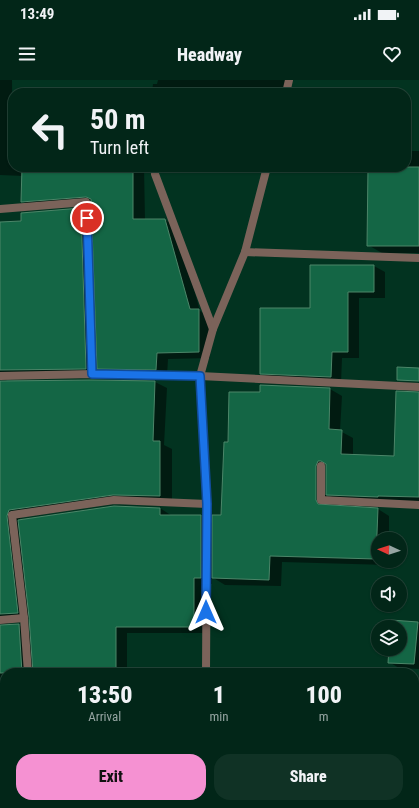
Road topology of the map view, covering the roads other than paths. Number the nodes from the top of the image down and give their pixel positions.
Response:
1 (266, 172) edge
2 (155, 174) dead end
3 (0, 209) edge
4 (246, 252) junction
5 (419, 258) edge
6 (213, 329) junction
7 (92, 374) junction
8 (0, 376) edge
9 (200, 376) junction
10 (419, 387) edge
11 (321, 466) dead end
12 (207, 504) junction
13 (419, 505) edge
14 (24, 618) junction
15 (0, 620) edge
16 (28, 668) edge
17 (206, 668) edge

1 - 4 street
2 - 6 street
3 - 7 street
4 - 5 street
4 - 6 street
6 - 9 street
7 - 8 street
7 - 9 street
9 - 10 street
9 - 12 street
11 - 13 street
12 - 14 street
12 - 17 street
14 - 15 street
14 - 16 street

